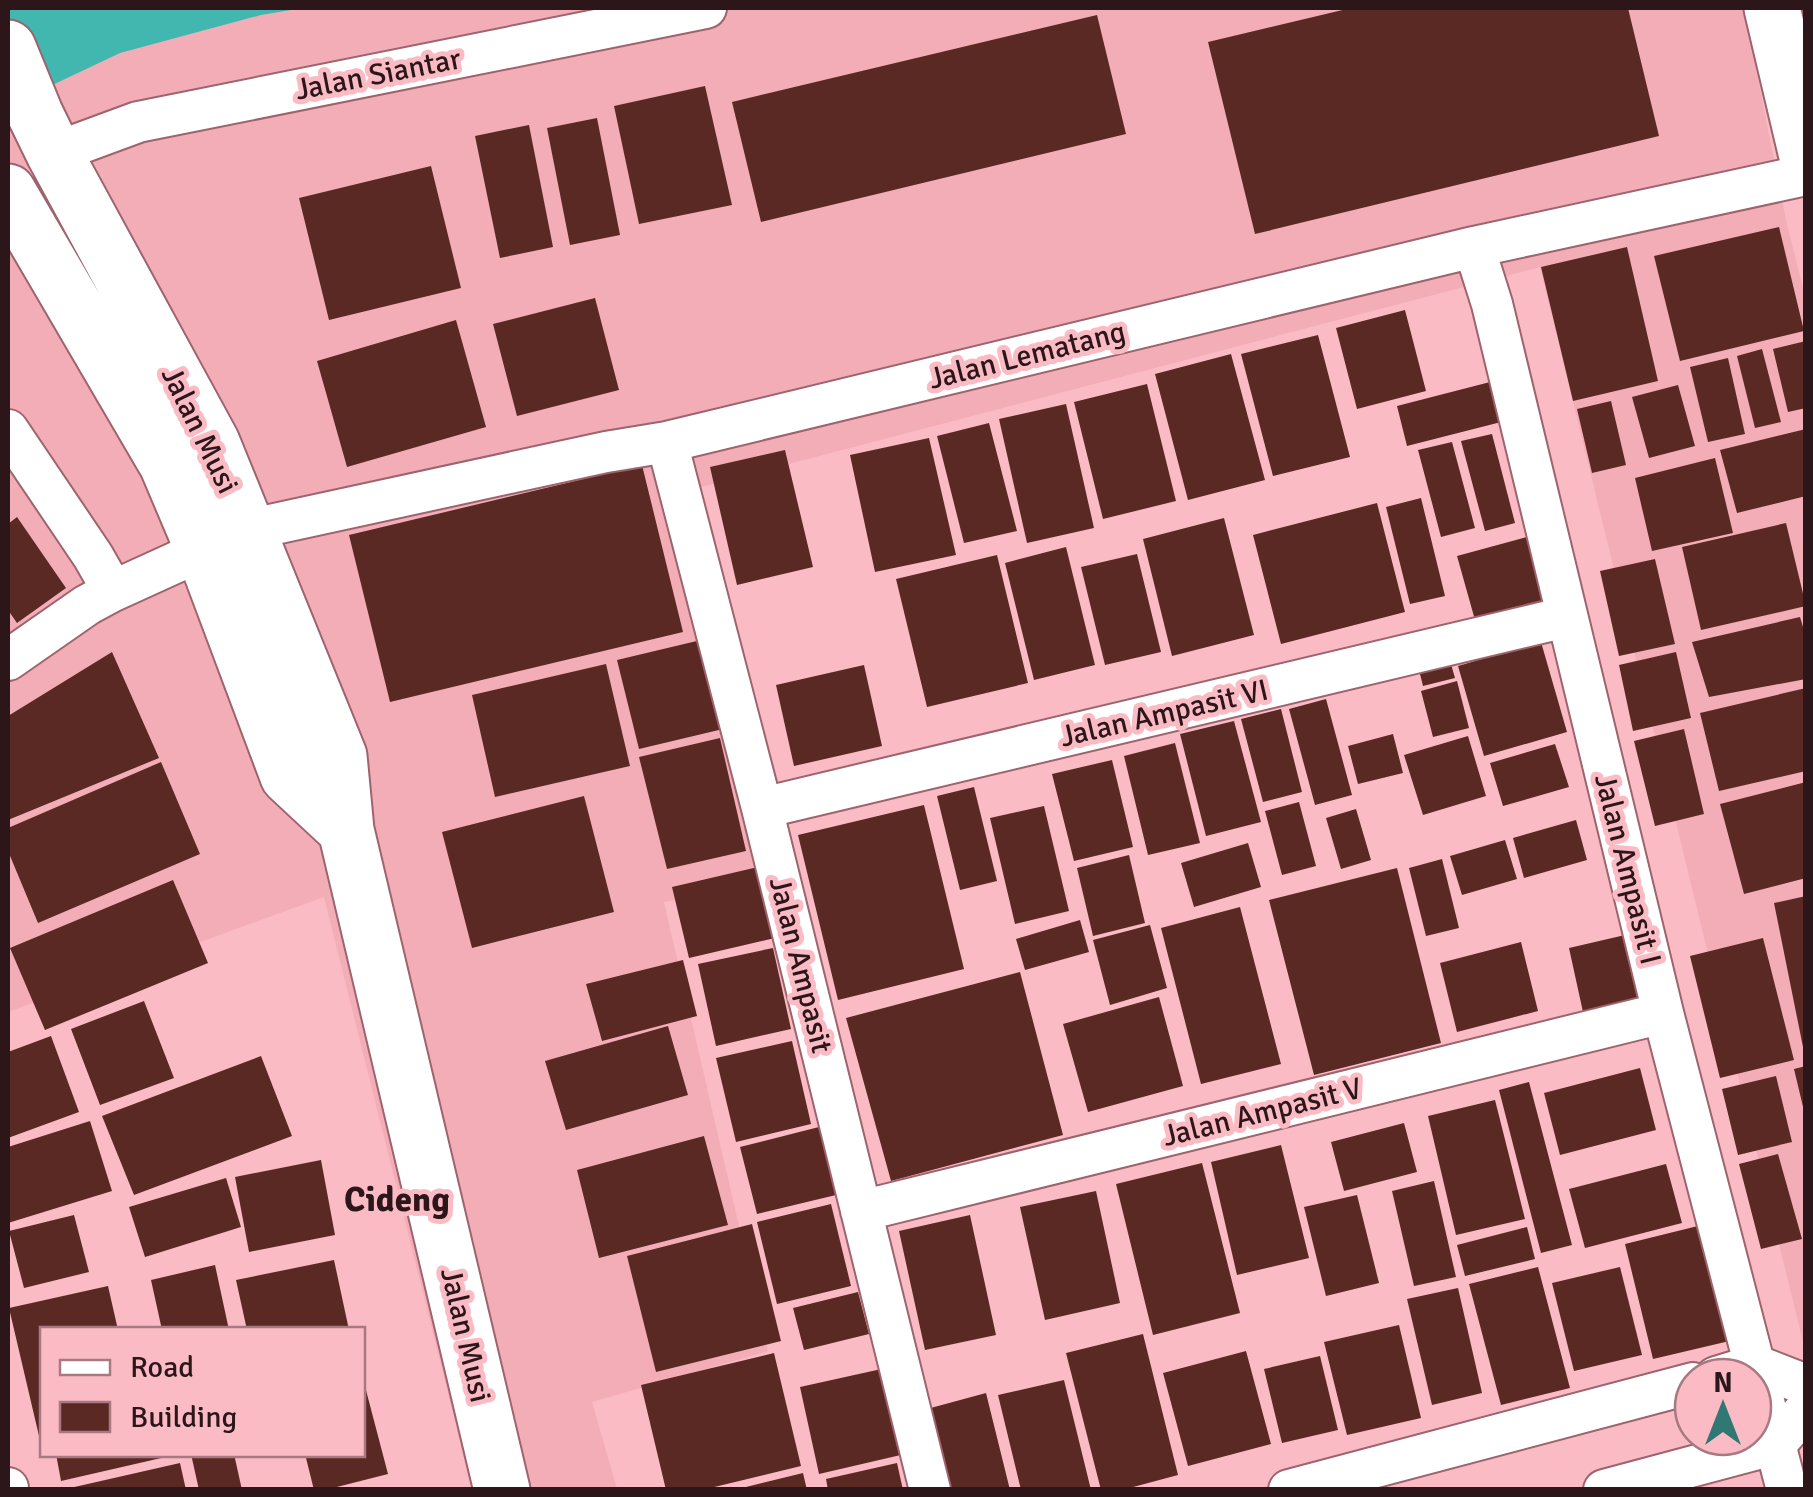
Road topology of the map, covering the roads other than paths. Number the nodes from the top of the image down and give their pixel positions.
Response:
1 (706, 8) edge
2 (1772, 8) edge
3 (8, 48) edge
4 (45, 134) junction
5 (1806, 152) edge
6 (1806, 175) edge
7 (8, 192) edge
8 (1474, 247) junction
9 (8, 430) edge
10 (667, 442) junction
11 (225, 539) junction
12 (113, 591) junction
13 (1566, 617) junction
14 (8, 660) edge
15 (762, 808) junction
16 (1664, 1013) junction
17 (861, 1211) junction
18 (1753, 1357) edge
19 (1773, 1373) edge
20 (1806, 1385) edge
21 (1673, 1389) edge
22 (1806, 1409) edge
23 (1773, 1433) edge
24 (1776, 1444) junction
25 (502, 1490) edge
26 (930, 1490) edge
27 (1289, 1490) edge
28 (1604, 1490) edge
29 (1787, 1490) edge

1 - 4 street, Jalan Siantar
2 - 5 street
3 - 4 street, Jalan Musi
4 - 11 street, Jalan Musi
6 - 8 street, Jalan Lematang
7 - 11 street, Jalan Musi
8 - 10 street, Jalan Lematang
8 - 13 street, Jalan Ampasit I
9 - 12 street
10 - 11 street, Jalan Lematang
10 - 15 street, Jalan Ampasit
11 - 12 street, Jalan Lematang
11 - 25 street, Jalan Musi
12 - 14 street, Jalan Lematang
13 - 15 street, Jalan Ampasit VI
13 - 16 street, Jalan Ampasit I
15 - 17 street, Jalan Ampasit
16 - 17 street, Jalan Ampasit V
16 - 18 street, Jalan Ampasit I
17 - 26 street, Jalan Ampasit
19 - 20 street
21 - 27 street
22 - 24 street
23 - 24 street, Jalan Ampasit I
24 - 28 street
24 - 29 street, Jalan Ampasit I

